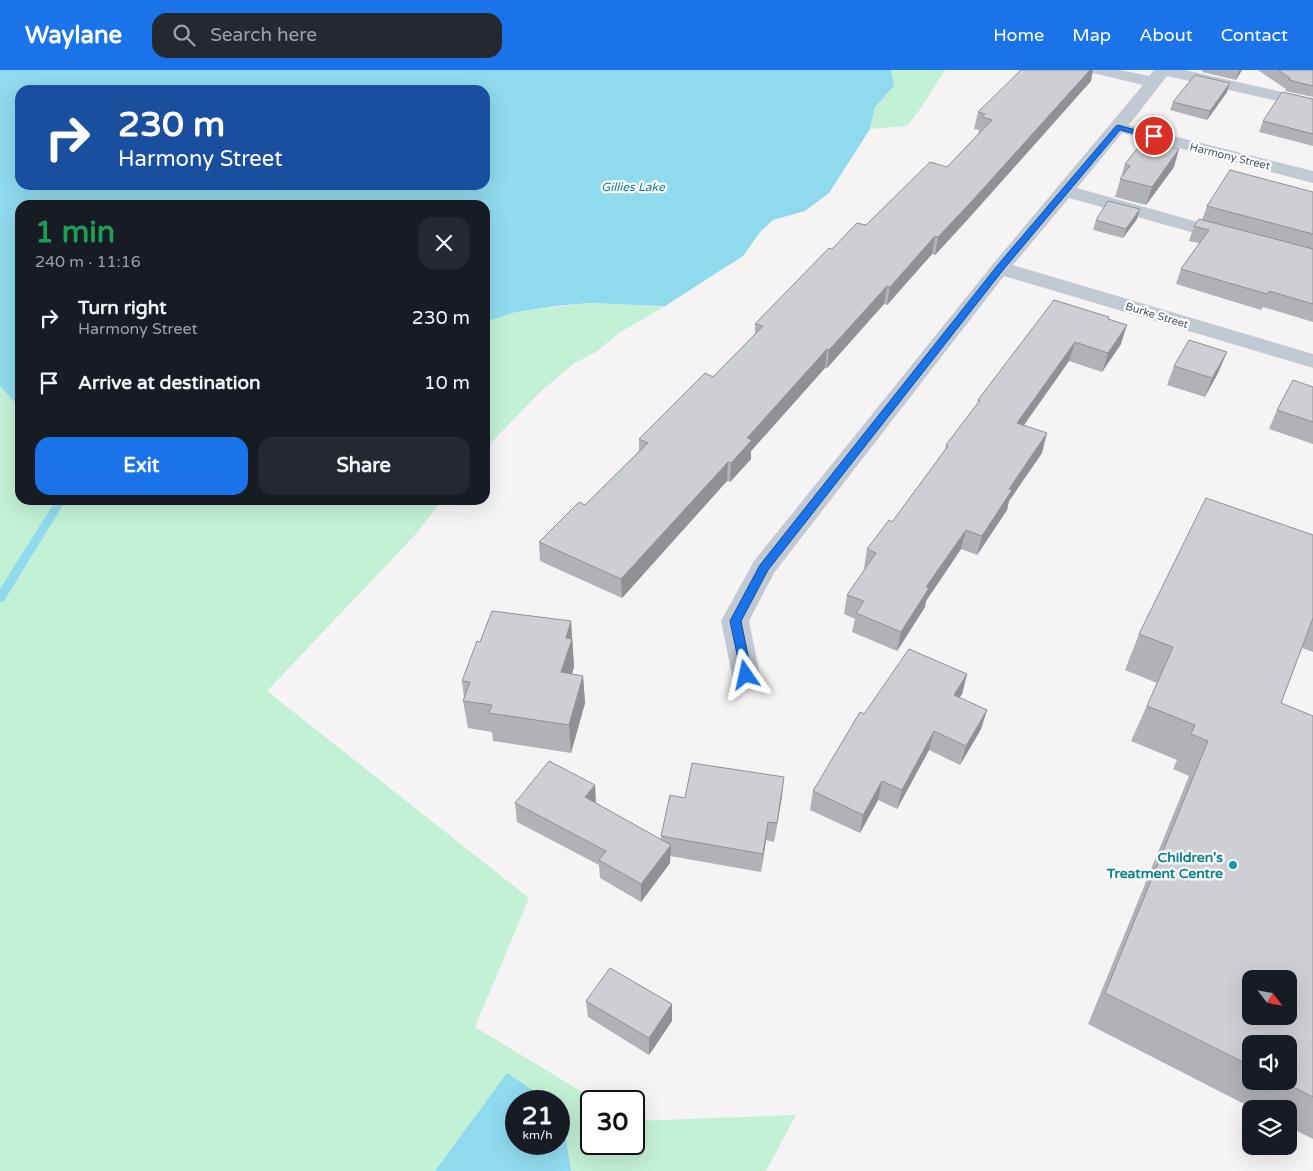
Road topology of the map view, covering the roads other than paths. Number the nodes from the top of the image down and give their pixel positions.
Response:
1 (1099, 70) edge
2 (1160, 74) edge
3 (1313, 104) edge
4 (1118, 127) junction
5 (1313, 177) edge
6 (1064, 192) junction
7 (1250, 242) edge
8 (1000, 268) junction
9 (1313, 361) edge
10 (746, 675) dead end

1 - 2 street
2 - 3 street
2 - 4 street
4 - 5 street, Harmony Street
4 - 6 street
6 - 7 street
6 - 8 street
8 - 9 street, Burke Street
8 - 10 street

